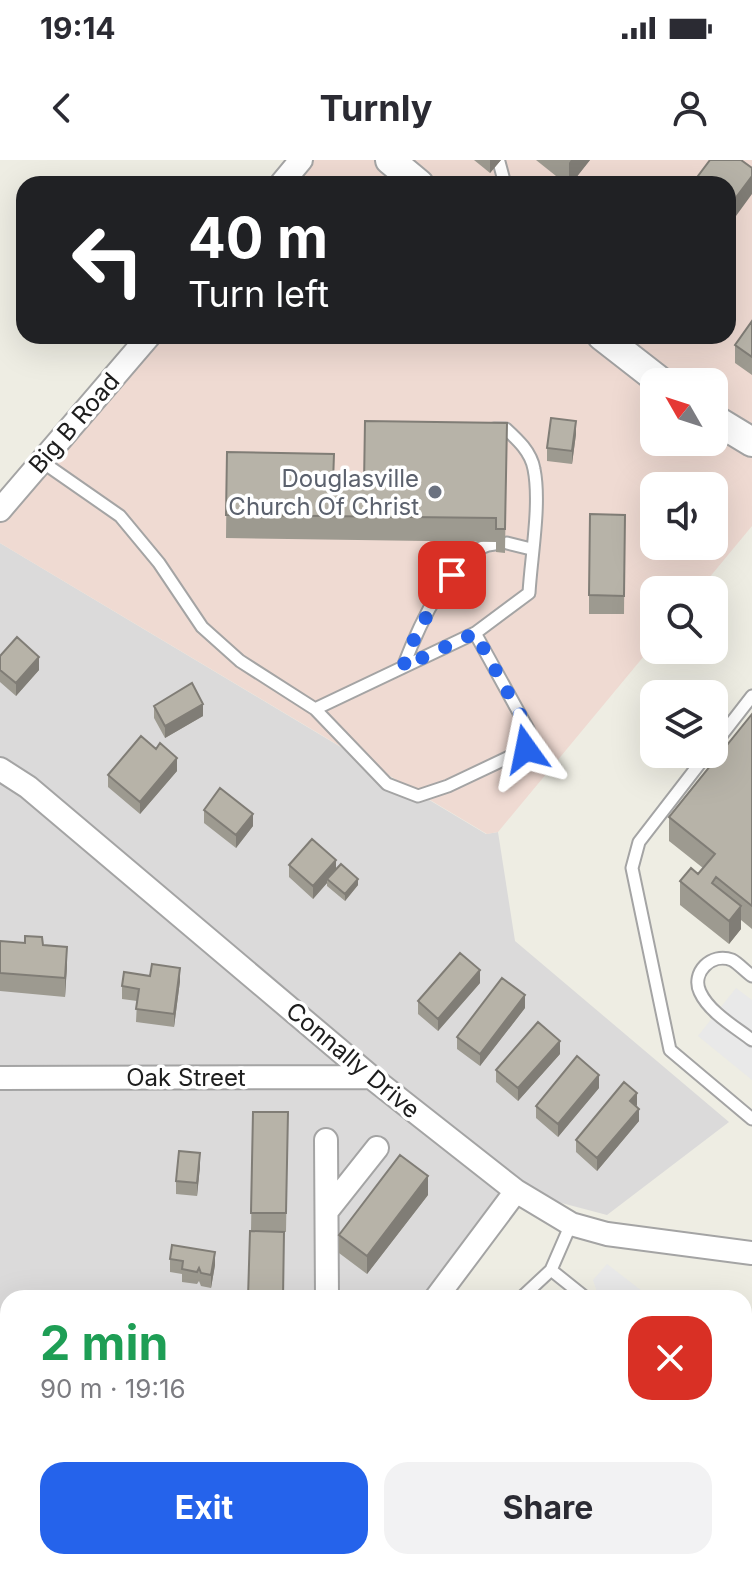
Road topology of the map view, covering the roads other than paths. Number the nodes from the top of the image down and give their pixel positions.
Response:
1 (301, 160) edge
2 (391, 161) edge
3 (499, 162) dead end
4 (288, 176) edge
5 (409, 176) edge
6 (503, 176) edge
7 (142, 344) edge
8 (612, 344) edge
9 (643, 368) edge
10 (728, 427) edge
11 (476, 428) edge
12 (752, 442) edge
13 (41, 461) junction
14 (0, 510) edge
15 (531, 549) junction
16 (474, 634) junction
17 (403, 667) junction
18 (752, 696) edge
19 (315, 709) junction
20 (728, 727) edge
21 (696, 768) edge
22 (0, 769) edge
23 (752, 976) edge
24 (752, 1040) edge
25 (371, 1077) junction
26 (0, 1078) edge
27 (752, 1119) edge
28 (326, 1140) dead end
29 (377, 1148) dead end
30 (516, 1191) junction
31 (327, 1211) junction
32 (571, 1224) junction
33 (752, 1253) edge
34 (551, 1270) junction
35 (327, 1290) edge
36 (442, 1290) edge
37 (530, 1290) edge
38 (576, 1290) edge

1 - 4 street
2 - 5 street
3 - 6 lane
7 - 13 street, Big B Road
8 - 9 street
10 - 12 street
11 - 15 lane
13 - 14 street, Big B Road
13 - 19 lane
15 - 16 lane
15 - 17 lane
16 - 17 lane
16 - 19 lane
17 - 19 lane
18 - 20 lane
21 - 27 lane
22 - 25 street, Connally Drive
23 - 24 lane
25 - 26 street, Oak Street
25 - 30 street, Connally Drive
28 - 31 street
29 - 31 street
30 - 32 street, Connally Drive
30 - 36 street
31 - 35 street
32 - 33 street, Connally Drive
32 - 34 lane
34 - 37 lane
34 - 38 lane

